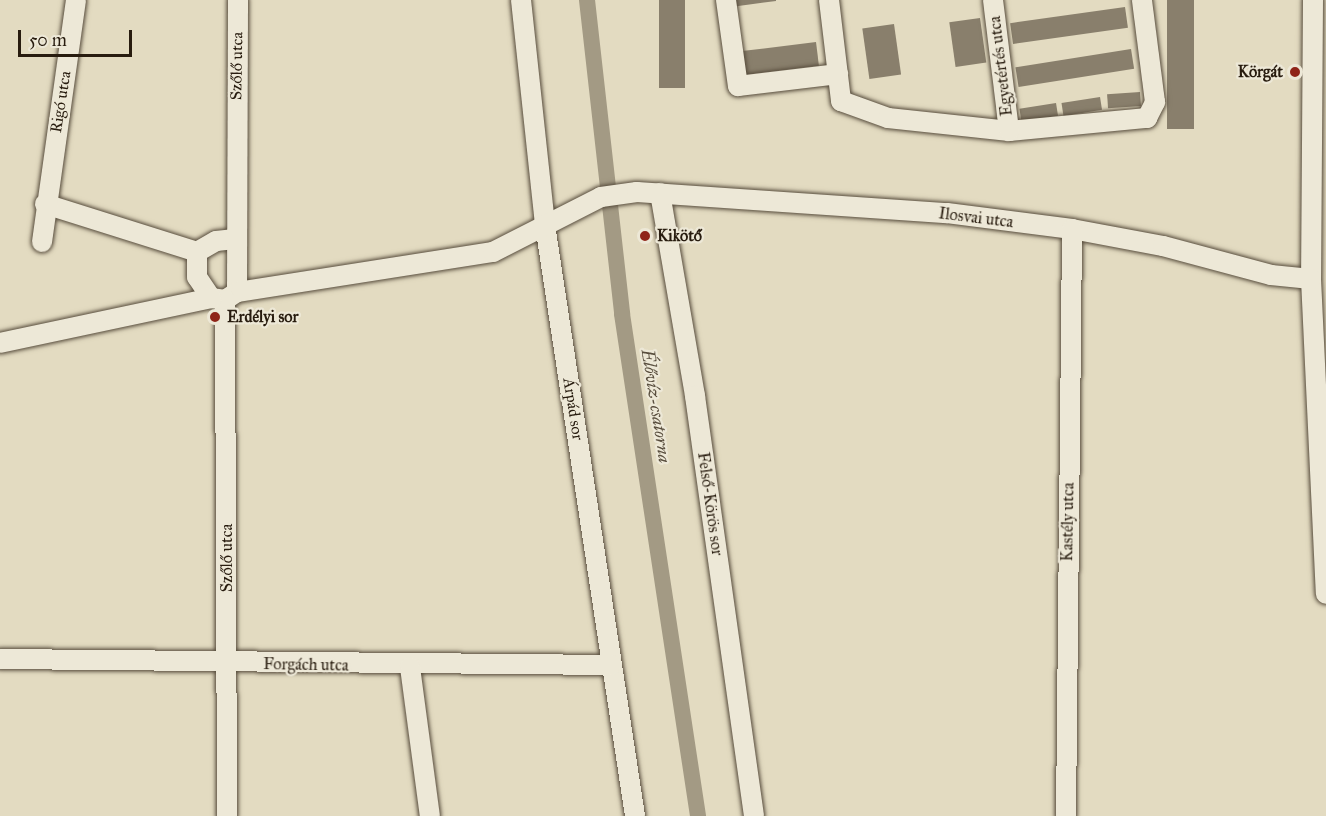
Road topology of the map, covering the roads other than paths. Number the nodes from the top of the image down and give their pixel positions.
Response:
1 (76, 0) edge
2 (238, 0) edge
3 (521, 0) edge
4 (726, 0) edge
5 (828, 0) edge
6 (993, 0) edge
7 (1142, 0) edge
8 (1313, 0) edge
9 (838, 74) junction
10 (1009, 131) junction
11 (1319, 140) edge
12 (660, 193) junction
13 (45, 204) junction
14 (545, 225) junction
15 (1072, 229) junction
16 (235, 239) junction
17 (42, 242) dead end
18 (197, 252) junction
19 (1311, 279) junction
20 (224, 296) junction
21 (0, 343) edge
22 (1326, 594) edge
23 (0, 659) edge
24 (228, 664) junction
25 (611, 665) junction
26 (410, 667) junction
27 (227, 816) edge
28 (430, 816) edge
29 (635, 816) edge
30 (754, 816) edge
31 (1066, 816) edge

1 - 13 street, Rigó utca
2 - 16 street, Szőlő utca
3 - 14 street, Árpád sor
4 - 9 street
5 - 9 street
6 - 10 street, Egyetértés utca
7 - 10 street
8 - 11 street
9 - 10 street
11 - 19 street
12 - 14 street, Ilosvai utca
12 - 15 street, Ilosvai utca
12 - 30 street, Felső-Körös sor
13 - 17 street, Rigó utca
13 - 18 street
14 - 20 street
14 - 25 street, Árpád sor
15 - 19 street, Ilosvai utca
15 - 31 street, Kastély utca
16 - 18 street
16 - 20 street, Szőlő utca
18 - 20 street, Szőlő utca
19 - 22 street
20 - 21 street
20 - 24 street, Szőlő utca
23 - 24 street, Forgách utca
24 - 26 street, Forgách utca
24 - 27 street, Szőlő utca
25 - 26 street, Forgách utca
25 - 29 street, Árpád sor
26 - 28 street

